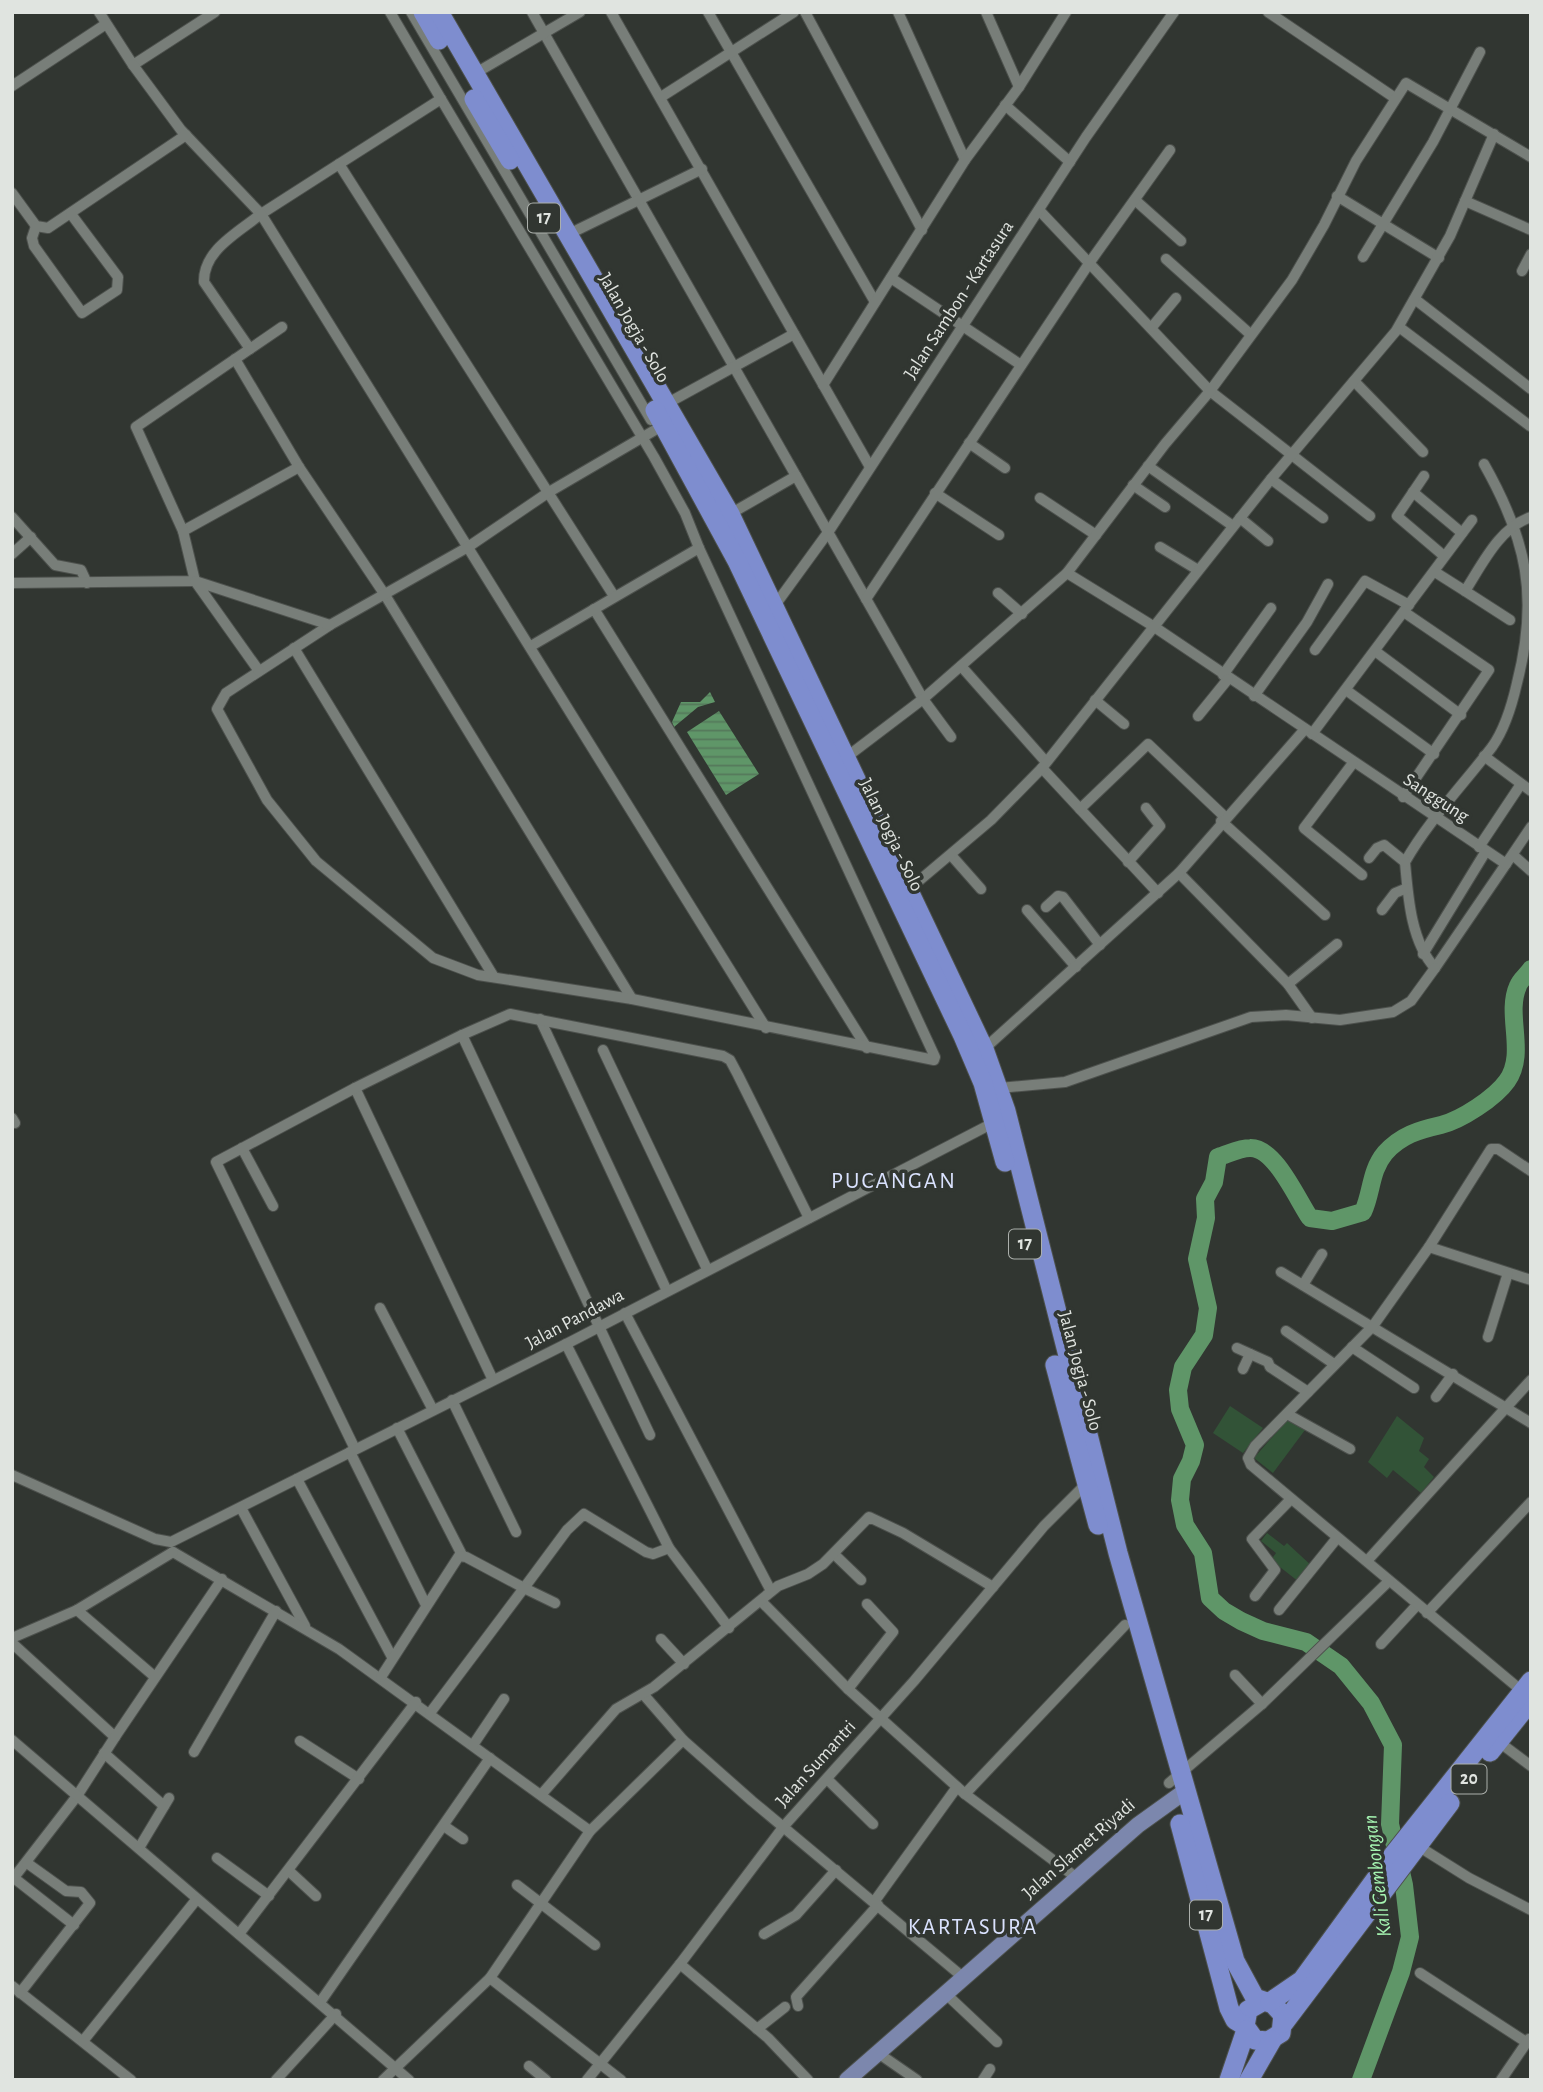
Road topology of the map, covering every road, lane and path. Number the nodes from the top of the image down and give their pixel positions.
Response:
1 (99, 12) edge
2 (215, 12) edge
3 (390, 12) edge
4 (411, 12) edge
5 (423, 12) edge
6 (439, 12) edge
7 (532, 12) edge
8 (580, 12) edge
9 (611, 12) edge
10 (708, 12) edge
11 (794, 12) edge
12 (805, 12) edge
13 (898, 12) edge
14 (986, 12) edge
15 (1066, 12) edge
16 (1268, 12) edge
17 (1171, 16) edge
18 (106, 24) junction
19 (544, 32) junction
20 (730, 51) junction
21 (1479, 52) dead end
22 (133, 65) junction
23 (474, 74) junction
24 (12, 86) edge
25 (1018, 86) junction
26 (661, 97) junction
27 (1395, 98) junction
28 (441, 99) junction
29 (1005, 105) junction
30 (1452, 108) junction
31 (1494, 134) junction
32 (186, 135) junction
33 (1170, 150) dead end
34 (1531, 157) edge
35 (965, 160) junction
36 (1070, 162) junction
37 (339, 164) junction
38 (702, 169) junction
39 (12, 193) edge
40 (1337, 195) junction
41 (640, 200) junction
42 (1135, 200) junction
43 (1465, 201) junction
44 (1039, 210) junction
45 (71, 214) junction
46 (261, 214) junction
47 (1383, 223) junction
48 (36, 226) junction
49 (922, 230) junction
50 (1531, 230) edge
51 (569, 234) junction
52 (1181, 241) dead end
53 (1531, 254) edge
54 (1363, 257) dead end
55 (1439, 258) junction
56 (1166, 259) dead end
57 (1090, 262) junction
58 (1522, 271) dead end
59 (891, 278) junction
60 (1176, 298) dead end
61 (1416, 300) junction
62 (875, 302) junction
63 (282, 327) dead end
64 (963, 327) junction
65 (1152, 327) junction
66 (1395, 332) junction
67 (794, 334) junction
68 (1250, 334) junction
69 (250, 349) junction
70 (235, 359) junction
71 (1021, 365) junction
72 (736, 367) junction
73 (1354, 381) junction
74 (823, 385) junction
75 (1529, 385) edge
76 (1210, 391) junction
77 (641, 394) junction
78 (666, 419) junction
79 (1530, 426) edge
80 (641, 437) junction
81 (969, 443) junction
82 (1423, 452) dead end
83 (1290, 456) junction
84 (1484, 464) dead end
85 (1147, 466) junction
86 (299, 467) junction
87 (870, 467) junction
88 (1005, 468) dead end
89 (796, 476) junction
90 (1424, 476) dead end
91 (1271, 479) junction
92 (1133, 485) junction
93 (549, 492) junction
94 (935, 492) junction
95 (1413, 492) junction
96 (1040, 498) dead end
97 (1165, 507) dead end
98 (730, 514) junction
99 (1370, 516) dead end
100 (12, 517) edge
101 (1324, 517) dead end
102 (1531, 517) edge
103 (1472, 520) dead end
104 (1237, 522) junction
105 (1514, 523) junction
106 (183, 531) junction
107 (829, 531) junction
108 (1462, 533) junction
109 (999, 534) dead end
110 (1096, 534) junction
111 (30, 537) junction
112 (1268, 541) dead end
113 (468, 547) junction
114 (1160, 547) dead end
115 (699, 548) junction
116 (12, 554) edge
117 (1444, 556) junction
118 (1198, 570) junction
119 (1434, 572) junction
120 (1068, 573) junction
121 (195, 581) junction
122 (12, 583) edge
123 (87, 583) junction
124 (1328, 584) dead end
125 (1465, 591) junction
126 (998, 593) dead end
127 (385, 595) junction
128 (614, 596) junction
129 (866, 599) junction
130 (1271, 608) dead end
131 (594, 609) junction
132 (1406, 609) junction
133 (769, 610) junction
134 (1022, 614) junction
135 (1510, 620) dead end
136 (330, 625) junction
137 (1153, 626) junction
138 (531, 646) junction
139 (294, 648) junction
140 (1315, 650) dead end
141 (1375, 651) junction
142 (961, 666) junction
143 (259, 671) junction
144 (1226, 677) junction
145 (1346, 690) junction
146 (1254, 696) junction
147 (923, 699) junction
148 (1096, 700) junction
149 (1461, 715) junction
150 (1198, 716) dead end
151 (1124, 724) dead end
152 (1308, 731) junction
153 (951, 737) dead end
154 (1434, 754) junction
155 (1484, 756) junction
156 (839, 762) junction
157 (1353, 763) junction
158 (1044, 765) junction
159 (1526, 788) edge
160 (1404, 797) junction
161 (1146, 808) dead end
162 (1080, 809) junction
163 (1434, 817) junction
164 (1223, 819) junction
165 (1530, 828) edge
166 (1483, 849) junction
167 (951, 855) junction
168 (1369, 858) dead end
169 (1509, 859) junction
170 (1128, 862) junction
171 (1405, 862) junction
172 (1531, 871) edge
173 (1179, 873) junction
174 (1362, 875) dead end
175 (1407, 888) junction
176 (981, 889) dead end
177 (908, 890) junction
178 (1158, 893) junction
179 (1045, 907) dead end
180 (1027, 910) dead end
181 (1382, 910) dead end
182 (1325, 915) dead end
183 (1337, 944) dead end
184 (1100, 945) junction
185 (1423, 954) junction
186 (1076, 967) junction
187 (1435, 968) junction
188 (494, 977) junction
189 (1288, 984) junction
190 (632, 999) junction
191 (1312, 1018) junction
192 (540, 1019) junction
193 (766, 1028) junction
194 (461, 1035) junction
195 (867, 1048) junction
196 (977, 1049) junction
197 (603, 1050) dead end
198 (355, 1088) junction
199 (999, 1088) junction
200 (995, 1122) junction
201 (242, 1148) junction
202 (1529, 1167) edge
203 (273, 1206) dead end
204 (809, 1218) junction
205 (1429, 1247) junction
206 (1322, 1254) dead end
207 (708, 1269) junction
208 (1281, 1272) dead end
209 (1508, 1273) junction
210 (1531, 1280) edge
211 (1303, 1285) junction
212 (1042, 1288) junction
213 (667, 1291) junction
214 (380, 1308) dead end
215 (625, 1313) junction
216 (1373, 1326) junction
217 (598, 1327) junction
218 (1286, 1331) dead end
219 (1488, 1337) dead end
220 (566, 1344) junction
221 (1352, 1347) junction
222 (1237, 1348) dead end
223 (1250, 1353) junction
224 (1334, 1364) junction
225 (1242, 1369) dead end
226 (1452, 1374) junction
227 (493, 1380) junction
228 (1531, 1380) edge
229 (1414, 1388) dead end
230 (1308, 1392) junction
231 (1436, 1397) dead end
232 (452, 1400) junction
233 (1506, 1407) junction
234 (433, 1410) junction
235 (1287, 1414) junction
236 (1531, 1423) edge
237 (397, 1428) junction
238 (650, 1435) dead end
239 (1350, 1449) dead end
240 (352, 1451) junction
241 (12, 1475) edge
242 (297, 1479) junction
243 (1086, 1484) junction
244 (1291, 1499) junction
245 (1531, 1502) edge
246 (241, 1508) junction
247 (516, 1532) dead end
248 (1338, 1538) junction
249 (172, 1547) junction
250 (669, 1548) junction
251 (834, 1554) junction
252 (462, 1555) junction
253 (1367, 1561) junction
254 (222, 1578) junction
255 (861, 1580) dead end
256 (1389, 1581) junction
257 (993, 1587) junction
258 (524, 1588) junction
259 (771, 1591) junction
260 (1255, 1596) dead end
261 (761, 1601) junction
262 (555, 1603) dead end
263 (867, 1604) dead end
264 (426, 1605) junction
265 (1417, 1605) junction
266 (77, 1610) junction
267 (1279, 1610) dead end
268 (276, 1611) junction
269 (1427, 1613) junction
270 (1125, 1625) junction
271 (729, 1628) junction
272 (306, 1629) junction
273 (12, 1638) edge
274 (661, 1639) dead end
275 (12, 1643) edge
276 (1381, 1644) dead end
277 (393, 1657) junction
278 (684, 1664) junction
279 (1235, 1675) dead end
280 (155, 1677) junction
281 (381, 1677) junction
282 (848, 1689) junction
283 (1528, 1691) edge
284 (644, 1695) junction
285 (504, 1699) dead end
286 (416, 1702) junction
287 (1262, 1704) junction
288 (430, 1713) junction
289 (879, 1719) junction
290 (1162, 1734) junction
291 (115, 1737) junction
292 (12, 1740) edge
293 (683, 1740) junction
294 (300, 1741) dead end
295 (1499, 1742) junction
296 (473, 1745) junction
297 (194, 1752) dead end
298 (104, 1753) junction
299 (490, 1758) junction
300 (1531, 1766) edge
301 (359, 1779) junction
302 (827, 1779) junction
303 (1177, 1787) junction
304 (961, 1791) junction
305 (541, 1794) junction
306 (77, 1797) junction
307 (873, 1824) dead end
308 (444, 1826) junction
309 (784, 1826) junction
310 (590, 1831) junction
311 (463, 1839) dead end
312 (139, 1848) junction
313 (1407, 1849) junction
314 (217, 1858) dead end
315 (27, 1863) junction
316 (836, 1870) junction
317 (289, 1871) junction
318 (1077, 1878) junction
319 (13, 1879) edge
320 (517, 1885) dead end
321 (269, 1896) junction
322 (316, 1896) dead end
323 (196, 1900) junction
324 (540, 1902) junction
325 (876, 1903) junction
326 (1531, 1910) edge
327 (74, 1925) junction
328 (239, 1934) junction
329 (764, 1934) dead end
330 (595, 1945) dead end
331 (680, 1964) junction
332 (1420, 1973) dead end
333 (490, 1978) junction
334 (964, 1978) junction
335 (16, 1989) edge
336 (946, 1994) junction
337 (321, 2001) junction
338 (1266, 2002) junction
339 (798, 2006) dead end
340 (785, 2007) dead end
341 (336, 2014) junction
342 (1284, 2023) junction
343 (1245, 2028) junction
344 (757, 2029) junction
345 (1528, 2039) edge
346 (1272, 2040) junction
347 (83, 2041) junction
348 (997, 2042) dead end
349 (878, 2053) junction
350 (601, 2064) junction
351 (529, 2066) dead end
352 (395, 2067) junction
353 (990, 2069) dead end
354 (131, 2080) edge
355 (276, 2080) edge
356 (383, 2080) edge
357 (410, 2080) edge
358 (546, 2080) edge
359 (587, 2080) edge
360 (621, 2080) edge
361 (808, 2080) edge
362 (846, 2080) edge
363 (917, 2080) edge
364 (983, 2080) edge
365 (1229, 2080) edge
366 (1250, 2080) edge
367 (1501, 2080) edge

1 - 18 street
2 - 22 street
3 - 28 street
4 - 77 street
5 - 77 highway, Jalan Jogja - Solo / 17
6 - 23 highway, Jalan Jogja - Solo / 17
7 - 19 street
8 - 19 street
9 - 26 street
10 - 20 street
11 - 20 street
12 - 49 street
13 - 35 street
14 - 25 street
15 - 25 street
16 - 27 street
17 - 36 street, Jalan Sambon - Kartasura
18 - 22 street
18 - 24 street
19 - 23 street
19 - 41 street
20 - 26 street
20 - 62 street
21 - 30 street
22 - 32 street
23 - 51 highway, Jalan Jogja - Solo / 17
25 - 29 street
26 - 38 street
27 - 30 street
27 - 40 street
28 - 37 street
28 - 80 street
29 - 35 street
29 - 36 street
30 - 31 street
30 - 47 street
31 - 34 street
31 - 43 street
32 - 45 street
32 - 46 street
33 - 42 street
35 - 49 street
36 - 44 street, Jalan Sambon - Kartasura
37 - 46 street
37 - 93 street
38 - 41 street
38 - 67 street
39 - 48 street
40 - 47 street
40 - 68 street
41 - 51 street
41 - 72 street
42 - 52 street
42 - 57 street
43 - 50 street
43 - 55 street
44 - 57 street
44 - 64 street, Jalan Sambon - Kartasura
45 - 48 street
45 - 48 street
46 - 69 street
46 - 113 street
47 - 54 street
47 - 55 street
49 - 59 street
51 - 78 highway, Jalan Jogja - Solo / 17
53 - 58 street
55 - 61 street
56 - 68 street
57 - 65 street
57 - 71 street
59 - 62 street
59 - 64 street
60 - 65 street
61 - 66 street
61 - 75 street
62 - 74 street
63 - 69 street
64 - 71 street
64 - 87 street, Jalan Sambon - Kartasura
65 - 76 street
66 - 73 street
66 - 79 street
67 - 72 street
67 - 74 street
68 - 76 street
69 - 70 street
70 - 86 street
70 - 106 street
71 - 81 street
72 - 78 street
72 - 89 street
73 - 82 street
73 - 83 street
74 - 87 street
76 - 83 street
76 - 85 street
77 - 78 highway, Jalan Jogja - Solo / 17
78 - 80 street
78 - 98 highway, Jalan Jogja - Solo / 17
78 - 133 highway, Jalan Jogja - Solo / 17
78 - 196 street
80 - 93 street
80 - 115 street
81 - 88 street
81 - 94 street
83 - 91 street
83 - 99 street
84 - 105 street
85 - 92 street
85 - 104 street
86 - 106 street
86 - 127 street
87 - 107 street, Jalan Sambon - Kartasura
89 - 98 street
89 - 107 street
90 - 95 street
91 - 101 street
91 - 104 street
92 - 97 street
92 - 110 street
93 - 113 street
93 - 128 street
94 - 109 street
94 - 129 street
95 - 108 street
95 - 117 street
96 - 110 street
98 - 133 highway, Jalan Jogja - Solo / 17
100 - 111 street
102 - 105 street
103 - 108 street
104 - 112 street
104 - 118 street
105 - 125 street
105 - 155 street
106 - 121 street
107 - 129 street
107 - 133 street, Jalan Sambon - Kartasura
108 - 117 street
110 - 120 street
111 - 116 street
111 - 123 street
113 - 127 street
113 - 138 street
114 - 118 street
115 - 128 street
115 - 195 street
117 - 119 street
118 - 137 street
119 - 125 street
119 - 132 street
120 - 134 street
120 - 137 street, Sanggung
121 - 123 street
121 - 136 street
121 - 143 street
122 - 123 street
124 - 146 street
125 - 135 street
126 - 134 street
127 - 136 street
127 - 190 street
128 - 131 street
129 - 147 street
130 - 144 street
131 - 138 street
131 - 195 street
132 - 140 street
132 - 141 street
132 - 149 street
133 - 156 highway, Jalan Jogja - Solo / 17
134 - 142 street
136 - 139 street
137 - 144 street, Sanggung
137 - 148 street
138 - 193 street
139 - 143 street
139 - 188 street
141 - 145 street
141 - 149 street
142 - 147 street
142 - 158 street
143 - 188 street
144 - 146 street, Sanggung
144 - 150 street
145 - 152 street
145 - 154 street
146 - 152 street, Sanggung
147 - 153 street
147 - 156 street
148 - 151 street
148 - 158 street
149 - 154 street
152 - 157 street, Sanggung
152 - 164 street
154 - 160 street
155 - 159 street
155 - 163 street
156 - 177 highway, Jalan Jogja - Solo / 17
156 - 196 highway, Jalan Jogja - Solo / 17
157 - 160 street, Sanggung
157 - 174 street
158 - 162 street
158 - 167 street
159 - 166 street
160 - 163 street, Sanggung
161 - 170 street
162 - 164 street
162 - 170 street
163 - 166 street, Sanggung
163 - 171 street
164 - 173 street
164 - 182 street
165 - 169 street
166 - 169 street, Sanggung
166 - 185 street
167 - 176 street
167 - 177 street
168 - 171 street
169 - 172 street, Sanggung
169 - 187 street
170 - 178 street
171 - 175 street
173 - 178 street
173 - 189 street
175 - 181 street
175 - 185 street
177 - 196 highway, Jalan Jogja - Solo / 17
178 - 184 street
179 - 184 street
180 - 186 street
183 - 189 street
184 - 186 street
185 - 187 street
186 - 196 street
187 - 191 street
188 - 190 street
189 - 191 street
190 - 193 street
191 - 199 street
192 - 194 street
192 - 204 street
192 - 213 street
193 - 195 street
194 - 198 street
194 - 217 street
196 - 199 highway, Jalan Jogja - Solo / 17
196 - 200 highway, Jalan Jogja - Solo / 17
197 - 207 street
198 - 201 street
198 - 227 street
199 - 212 highway, Jalan Jogja - Solo / 17
200 - 204 street, Jalan Pandawa
200 - 212 highway, Jalan Jogja - Solo / 17
201 - 203 street
201 - 240 street
202 - 205 street
204 - 207 street, Jalan Pandawa
205 - 209 street
205 - 216 street
206 - 211 street
207 - 213 street, Jalan Pandawa
208 - 211 street
209 - 210 street
209 - 219 street
211 - 216 street
212 - 243 highway, Jalan Jogja - Solo / 17
212 - 290 highway, Jalan Jogja - Solo / 17
213 - 215 street, Jalan Pandawa
214 - 234 street
215 - 217 street, Jalan Pandawa
215 - 259 street
216 - 221 street
216 - 226 street
217 - 220 street, Jalan Pandawa
217 - 238 street
218 - 224 street
220 - 227 street, Jalan Pandawa
220 - 250 street
221 - 224 street
221 - 229 street
222 - 223 street
223 - 225 street
223 - 230 street
224 - 230 street
226 - 231 street
226 - 233 street
227 - 232 street, Jalan Pandawa
228 - 233 street
230 - 235 street
232 - 234 street, Jalan Pandawa
232 - 247 street
233 - 236 street
233 - 253 street
234 - 237 street, Jalan Pandawa
235 - 239 street
235 - 244 street
237 - 240 street, Jalan Pandawa
237 - 252 street
240 - 242 street, Jalan Pandawa
240 - 264 street
241 - 249 street
242 - 246 street, Jalan Pandawa
242 - 277 street
243 - 257 street, Jalan Sumantri
243 - 270 highway, Jalan Jogja - Solo / 17
244 - 248 street
244 - 260 street
245 - 269 street
246 - 249 street, Jalan Pandawa
246 - 272 street
248 - 253 street
248 - 267 street
249 - 254 street
249 - 266 street, Jalan Pandawa
250 - 258 street
250 - 271 street
251 - 255 street
251 - 257 street
251 - 259 street
252 - 258 street
252 - 264 street
253 - 256 street
254 - 268 street
254 - 280 street
256 - 265 street
256 - 287 street
257 - 289 street, Jalan Sumantri
258 - 262 street
258 - 288 street
259 - 261 street
261 - 271 street
261 - 282 street
263 - 282 street
264 - 277 street
265 - 269 street
265 - 276 street
266 - 273 street, Jalan Pandawa
266 - 280 street
268 - 272 street
268 - 297 street
269 - 283 street
270 - 290 highway, Jalan Jogja - Solo / 17
270 - 304 street
271 - 278 street
272 - 281 street
274 - 278 street
275 - 291 street
277 - 281 street
278 - 284 street
279 - 287 street
280 - 291 street
281 - 286 street
282 - 289 street
283 - 295 highway, 20
283 - 313 highway, 20
284 - 293 street
284 - 305 street
285 - 296 street
286 - 288 street
286 - 301 street
287 - 303 street
288 - 296 street
289 - 302 street, Jalan Sumantri
289 - 304 street
290 - 303 highway, 17
291 - 298 street
292 - 306 street
293 - 309 street
293 - 310 street
294 - 301 street
295 - 300 street
295 - 313 highway, 20
296 - 299 street
298 - 306 street
298 - 312 street
299 - 305 street
299 - 308 street
301 - 317 street
302 - 307 street
302 - 309 street, Jalan Sumantri
303 - 318 main road, Jalan Slamet Riyadi
303 - 338 highway, 17
303 - 343 highway, 17
304 - 318 street
304 - 325 street
305 - 310 street
306 - 312 street
306 - 315 street
308 - 311 street
308 - 337 street
309 - 316 street
309 - 331 street, Jalan Sumantri
310 - 324 street
312 - 323 street
313 - 326 street
313 - 338 highway, 20
313 - 342 highway, 20
314 - 321 street
315 - 319 street
315 - 327 street
316 - 325 street
316 - 329 street
317 - 321 street
317 - 322 street
318 - 334 main road, Jalan Slamet Riyadi
319 - 327 street
320 - 324 street
321 - 328 street
323 - 328 street
323 - 347 street
324 - 330 street
324 - 333 street
325 - 334 street
325 - 339 street
327 - 335 street
328 - 337 street
331 - 344 street
331 - 350 street, Jalan Sumantri
332 - 345 street
333 - 350 street
333 - 352 street
334 - 336 main road, Jalan Slamet Riyadi
335 - 347 street
336 - 348 street
336 - 349 main road, Jalan Slamet Riyadi
337 - 341 street
338 - 342 highway, 17
338 - 343 highway
340 - 344 street
341 - 352 street
341 - 355 street
342 - 346 highway
343 - 346 highway
343 - 365 highway
344 - 361 street
345 - 367 street
346 - 366 highway
347 - 354 street
349 - 362 main road, Jalan Slamet Riyadi
349 - 363 street
350 - 359 street, Jalan Sumantri
350 - 360 street
351 - 358 street
352 - 356 street
352 - 357 street
353 - 364 street

